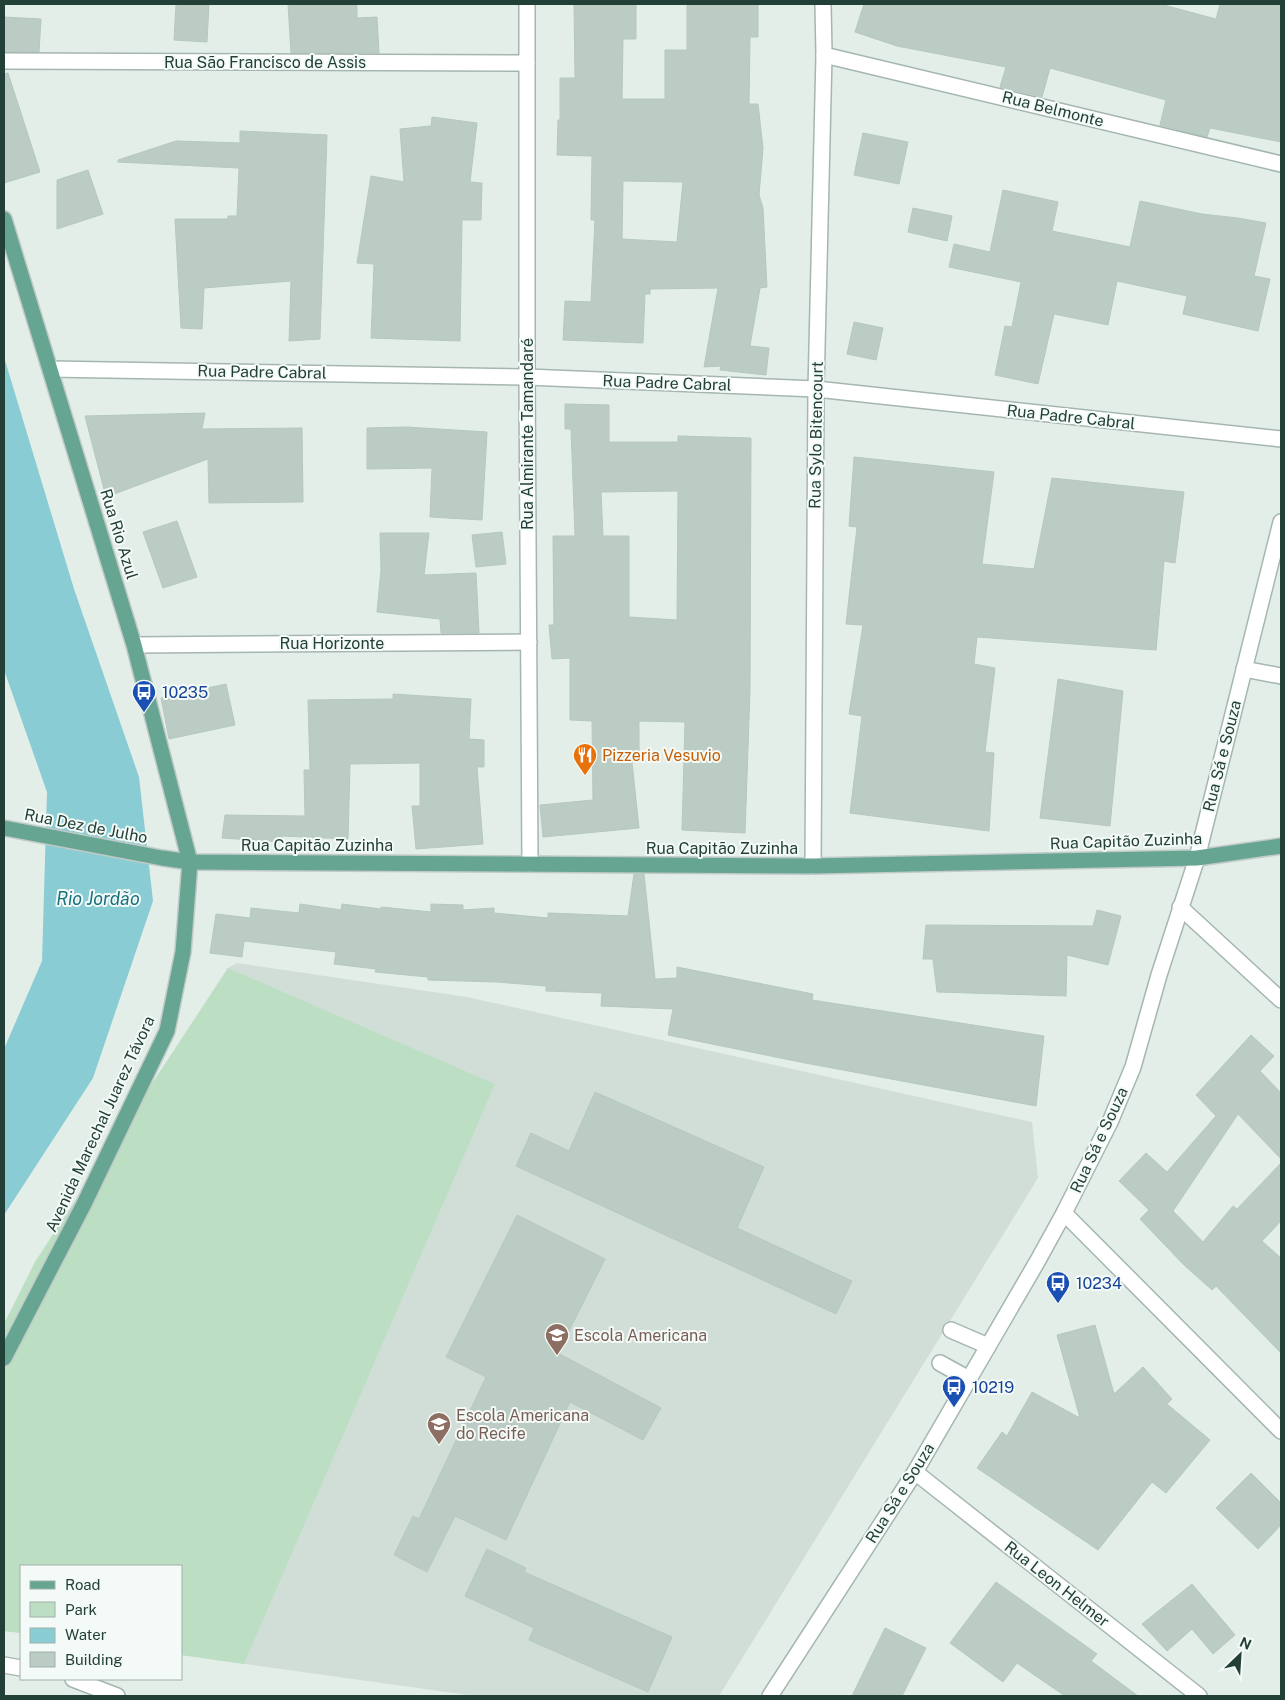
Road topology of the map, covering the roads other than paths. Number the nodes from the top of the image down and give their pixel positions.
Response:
1 (527, 4) edge
2 (823, 4) edge
3 (824, 54) junction
4 (4, 61) edge
5 (527, 63) junction
6 (1281, 164) edge
7 (4, 219) edge
8 (50, 369) junction
9 (527, 376) junction
10 (816, 389) junction
11 (1281, 440) edge
12 (1281, 522) edge
13 (529, 642) junction
14 (134, 645) junction
15 (1244, 668) junction
16 (1281, 676) edge
17 (4, 828) edge
18 (1281, 846) edge
19 (162, 858) joint
20 (1197, 858) junction
21 (190, 862) junction
22 (530, 864) junction
23 (813, 866) junction
24 (1180, 907) junction
25 (1281, 1000) edge
26 (1064, 1213) junction
27 (951, 1330) dead end
28 (988, 1346) junction
29 (4, 1358) edge
30 (940, 1363) dead end
31 (969, 1379) junction
32 (1281, 1430) edge
33 (914, 1472) junction
34 (4, 1665) edge
35 (20, 1668) edge
36 (76, 1680) edge
37 (117, 1696) edge
38 (770, 1696) edge
39 (1199, 1696) edge

1 - 5 street, Rua Almirante Tamandaré
2 - 3 street, Rua Sylo Bitencourt
3 - 6 street, Rua Belmonte
3 - 10 street, Rua Sylo Bitencourt
4 - 5 street, Rua São Francisco de Assis
5 - 9 street, Rua Almirante Tamandaré
7 - 8 main road, Rua Rio Azul
8 - 9 street, Rua Padre Cabral
8 - 14 main road, Rua Rio Azul
9 - 10 street, Rua Padre Cabral
9 - 13 street, Rua Almirante Tamandaré
10 - 11 street, Rua Padre Cabral
10 - 23 street, Rua Sylo Bitencourt
12 - 15 street, Rua Sá e Souza
13 - 14 street, Rua Horizonte
13 - 22 street, Rua Almirante Tamandaré
14 - 21 main road, Rua Rio Azul
15 - 16 street
15 - 20 street, Rua Sá e Souza
17 - 19 main road, Rua Dez de Julho
18 - 20 main road, Rua Capitão Zuzinha
19 - 21 main road, Rua Capitão Zuzinha
20 - 23 main road, Rua Capitão Zuzinha
20 - 24 street, Rua Sá e Souza
21 - 22 main road, Rua Capitão Zuzinha
21 - 29 main road, Avenida Marechal Juarez Távora
22 - 23 main road, Rua Capitão Zuzinha
24 - 25 street
24 - 26 street, Rua Sá e Souza
26 - 28 street, Rua Sá e Souza
26 - 32 street
27 - 28 street
28 - 31 street, Rua Sá e Souza
30 - 31 street
31 - 33 street, Rua Sá e Souza
33 - 38 street, Rua Sá e Souza
33 - 39 street, Rua Leon Helmer
34 - 35 street
36 - 37 street

